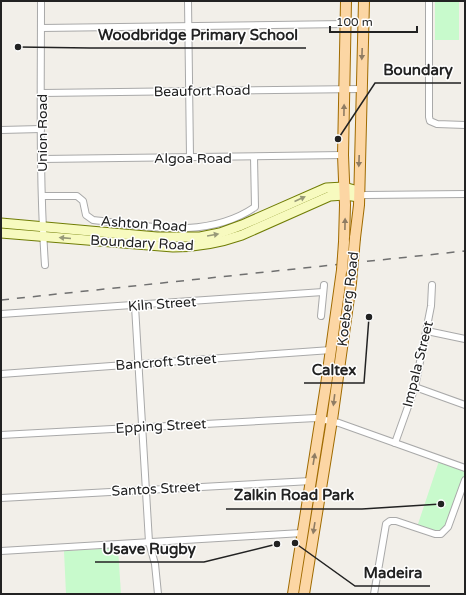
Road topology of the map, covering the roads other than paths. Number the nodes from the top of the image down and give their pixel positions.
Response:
1 (41, 1) edge
2 (188, 1) edge
3 (346, 1) edge
4 (364, 1) edge
5 (429, 1) edge
6 (346, 24) junction
7 (189, 26) junction
8 (41, 28) junction
9 (344, 89) junction
10 (361, 89) junction
11 (189, 92) junction
12 (42, 93) junction
13 (465, 125) edge
14 (41, 129) junction
15 (1, 130) edge
16 (344, 155) junction
17 (190, 157) junction
18 (254, 157) junction
19 (42, 159) junction
20 (344, 191) junction
21 (361, 194) junction
22 (465, 194) edge
23 (43, 196) junction
24 (1, 223) edge
25 (43, 232) junction
26 (1, 233) edge
27 (45, 266) dead end
28 (432, 284) dead end
29 (135, 306) junction
30 (1, 314) edge
31 (321, 316) dead end
32 (427, 331) junction
33 (465, 339) edge
34 (331, 350) junction
35 (139, 364) junction
36 (1, 374) edge
37 (415, 387) junction
38 (465, 405) edge
39 (321, 419) junction
40 (332, 420) junction
41 (143, 427) junction
42 (1, 435) edge
43 (395, 442) junction
44 (465, 468) edge
45 (465, 480) edge
46 (311, 481) junction
47 (147, 490) junction
48 (1, 498) edge
49 (386, 514) dead end
50 (390, 521) junction
51 (302, 533) junction
52 (149, 542) junction
53 (1, 551) edge
54 (158, 594) edge
55 (293, 594) edge
56 (304, 594) edge
57 (374, 594) edge

1 - 8 street, Union Road
2 - 7 street
3 - 6 main road, Koeberg Road
4 -> 10 main road, Koeberg Road
5 - 13 street
6 - 7 street
6 - 9 main road, Koeberg Road
7 - 8 street
7 - 11 street
8 - 12 street, Union Road
9 - 10 street, Beaufort Road
9 - 11 street, Beaufort Road
16 -> 9 main road, Koeberg Road
10 -> 21 main road, Koeberg Road
11 - 12 street, Beaufort Road
11 - 17 street
12 - 14 street, Union Road
14 - 15 street
14 - 19 street, Union Road
16 - 18 street, Algoa Road
16 - 20 main road, Koeberg Road
17 - 18 street, Algoa Road
17 - 19 street, Algoa Road
18 - 23 street, Ashton Road
19 - 23 street, Union Road
20 - 21 main road
20 - 25 main road, Boundary Road
34 -> 20 main road, Koeberg Road, bridge
21 - 22 street
21 -> 40 main road, Koeberg Road, bridge
23 - 25 street, Union Road
24 - 25 main road, Boundary Road
25 - 26 main road, Boundary Road
25 - 27 street, Union Road
28 - 32 street, Impala Street
29 - 30 street, Kiln Street
29 - 31 street, Kiln Street
29 - 35 street
32 - 33 street
32 - 37 street, Impala Street
34 - 35 street, Bancroft Street
34 - 39 main road, Koeberg Road
35 - 36 street, Bancroft Street
35 - 41 street
37 - 38 street
37 - 43 street, Impala Street
39 - 40 street, Epping Street
39 - 41 street, Epping Street
46 -> 39 main road, Koeberg Road
40 - 43 street, Epping Street
40 -> 56 main road, Koeberg Road
41 - 42 street, Epping Street
41 - 47 street
43 - 44 street, Epping Street
45 - 50 street
46 - 47 street, Santos Street
46 - 51 main road, Koeberg Road
47 - 48 street, Santos Street
47 - 52 street
49 - 50 street
50 - 57 street
51 - 52 street
51 - 55 main road, Koeberg Road
52 - 53 street
52 - 54 street

